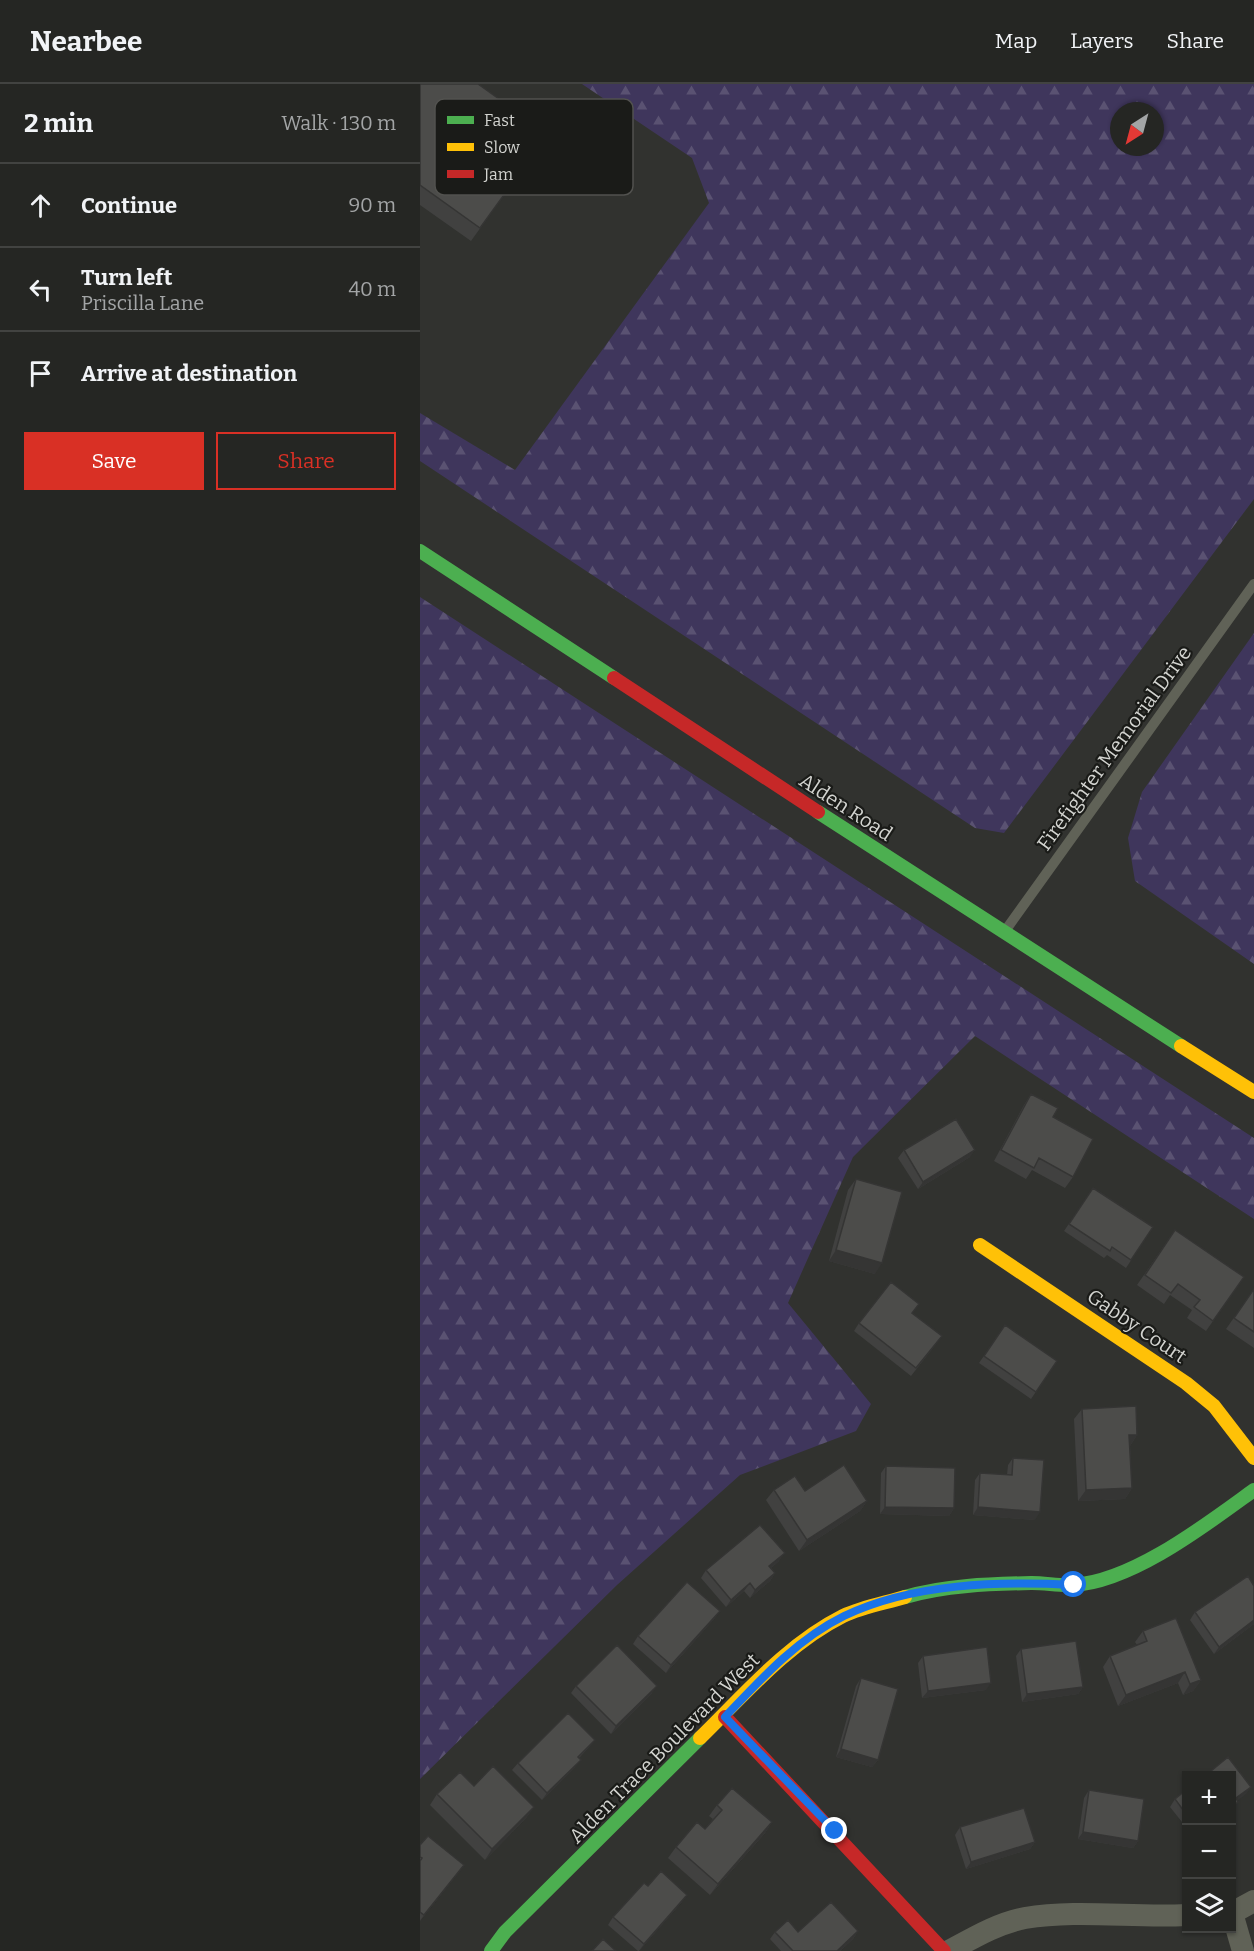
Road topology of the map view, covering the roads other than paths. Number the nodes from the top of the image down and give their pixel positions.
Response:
1 (420, 550) edge
2 (1254, 585) edge
3 (1003, 934) junction
4 (1254, 1092) edge
5 (980, 1245) dead end
6 (1254, 1458) edge
7 (1254, 1490) edge
8 (725, 1717) junction
9 (1254, 1901) edge
10 (1236, 1911) edge
11 (1182, 1915) edge
12 (1236, 1927) edge
13 (491, 1951) edge
14 (946, 1951) edge
15 (1243, 1951) edge

1 - 3 street, Alden Road
2 - 3 lane, Firefighter Memorial Drive
3 - 4 street, Alden Road
5 - 6 street, Gabby Court
7 - 8 street, Alden Trace Boulevard West
8 - 13 street, Alden Trace Boulevard West
8 - 14 street
9 - 10 street
11 - 14 street
12 - 15 street

